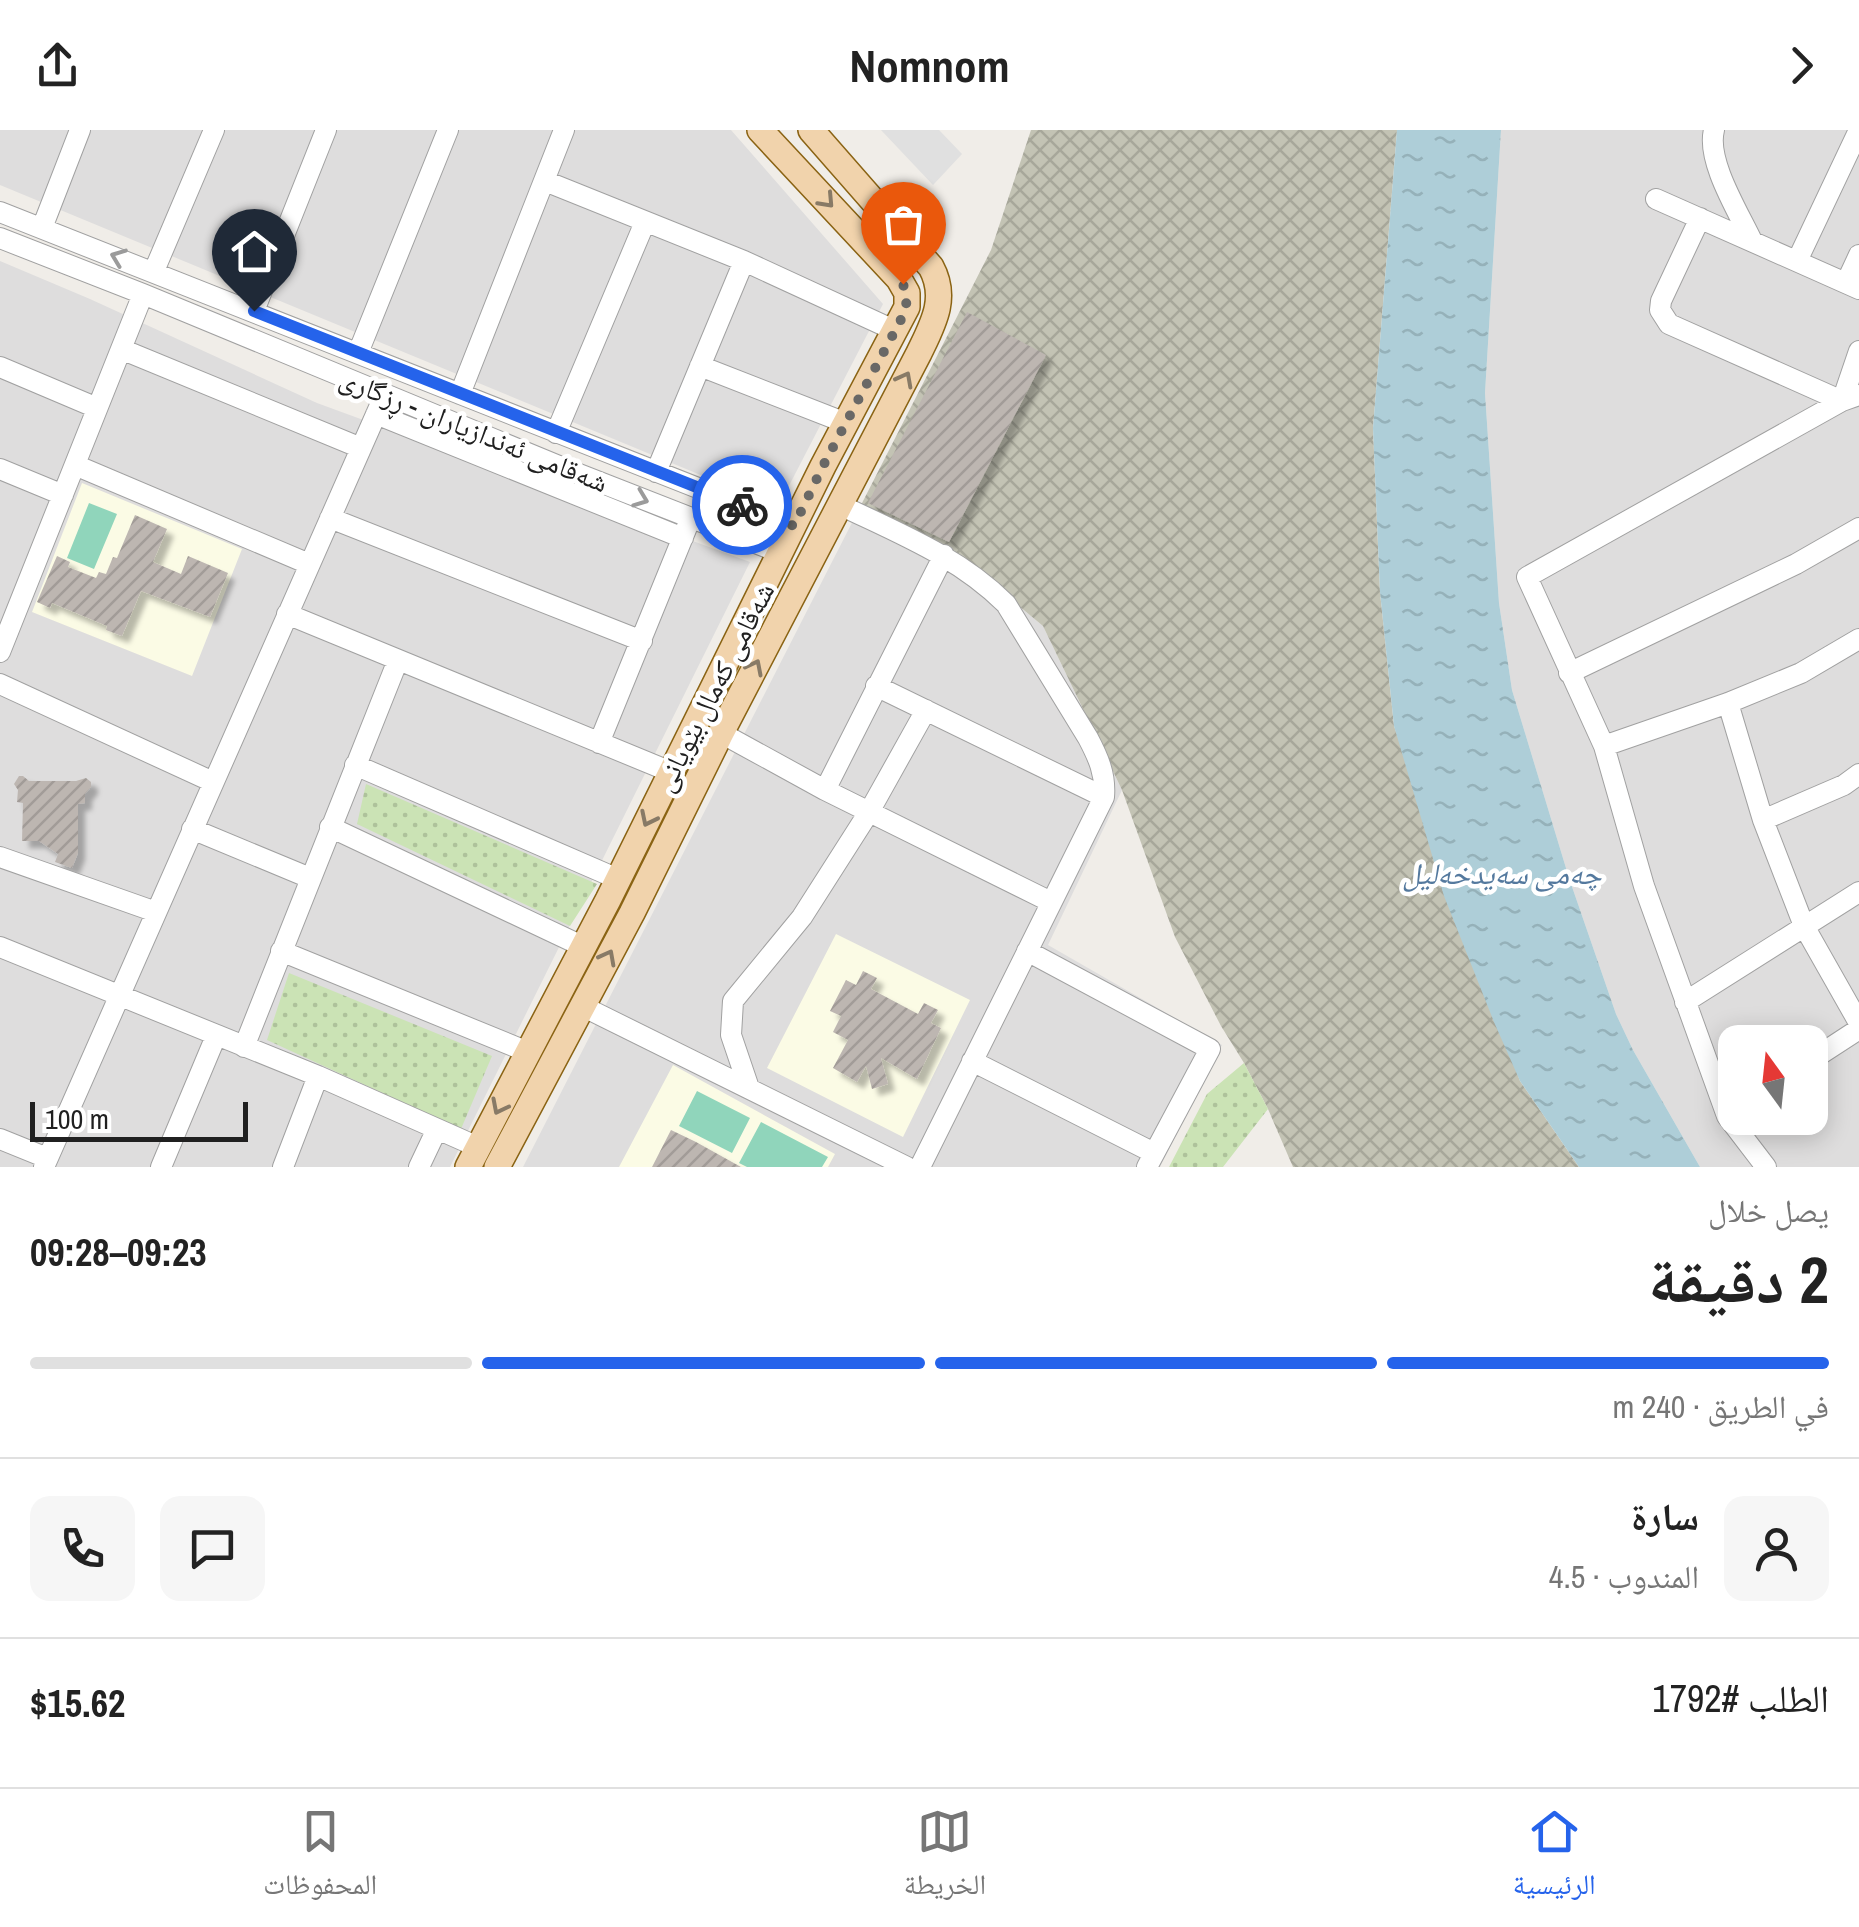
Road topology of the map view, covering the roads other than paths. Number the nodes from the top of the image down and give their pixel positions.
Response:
1 (80, 130) edge
2 (214, 130) edge
3 (326, 130) edge
4 (448, 130) edge
5 (564, 130) edge
6 (760, 130) edge
7 (810, 130) edge
8 (1714, 130) edge
9 (1859, 130) edge
10 (545, 181) junction
11 (1656, 199) dead end
12 (0, 212) edge
13 (1700, 218) junction
14 (645, 222) junction
15 (42, 228) junction
16 (0, 238) edge
17 (1752, 241) junction
18 (1859, 256) edge
19 (744, 261) junction
20 (1798, 261) junction
21 (154, 271) junction
22 (1852, 286) edge
23 (143, 294) junction
24 (254, 311) junction
25 (896, 331) junction
26 (312, 334) junction
27 (121, 349) junction
28 (1859, 350) edge
29 (358, 353) junction
30 (302, 360) junction
31 (700, 366) junction
32 (0, 367) edge
33 (384, 394) junction
34 (460, 394) junction
35 (1850, 398) edge
36 (97, 408) junction
37 (376, 414) junction
38 (846, 424) junction
39 (556, 433) junction
40 (361, 448) junction
41 (75, 465) junction
42 (823, 466) junction
43 (0, 469) edge
44 (656, 472) junction
45 (852, 480) junction
46 (63, 494) junction
47 (840, 504) junction
48 (330, 518) junction
49 (794, 526) junction
50 (687, 528) junction
51 (1859, 528) edge
52 (781, 553) junction
53 (944, 555) junction
54 (309, 564) junction
55 (287, 614) junction
56 (1859, 640) edge
57 (642, 641) junction
58 (0, 652) edge
59 (398, 660) junction
60 (1569, 673) junction
61 (0, 684) edge
62 (876, 686) junction
63 (1728, 703) junction
64 (926, 710) junction
65 (721, 733) junction
66 (599, 743) junction
67 (1604, 746) junction
68 (355, 765) junction
69 (671, 772) junction
70 (1859, 774) edge
71 (213, 782) junction
72 (825, 790) junction
73 (1104, 797) junction
74 (869, 812) junction
75 (1762, 820) junction
76 (330, 827) junction
77 (192, 829) junction
78 (0, 856) edge
79 (310, 878) junction
80 (613, 890) junction
81 (1859, 892) edge
82 (1051, 902) junction
83 (156, 912) junction
84 (632, 913) junction
85 (1804, 926) junction
86 (582, 946) junction
87 (0, 947) edge
88 (281, 950) junction
89 (1026, 951) junction
90 (119, 996) junction
91 (1685, 1002) junction
92 (582, 1006) junction
93 (1859, 1026) edge
94 (216, 1036) junction
95 (244, 1048) junction
96 (1828, 1048) edge
97 (528, 1052) junction
98 (972, 1062) junction
99 (318, 1076) junction
100 (1718, 1082) edge
101 (748, 1088) junction
102 (438, 1129) junction
103 (1745, 1135) edge
104 (0, 1139) edge
105 (474, 1157) edge
106 (1150, 1160) edge
107 (46, 1162) edge
108 (161, 1167) edge
109 (283, 1167) edge
110 (420, 1167) edge
111 (497, 1167) edge
112 (907, 1167) edge
113 (920, 1167) edge
114 (1766, 1167) edge

1 - 15 street
2 - 21 street
3 - 24 street
4 - 29 street
5 - 10 street
6 -> 25 main road, شەقامی کەمال بێویانی
45 -> 7 main road, شەقامی کەمال بێویانی
8 - 17 street
9 - 20 street
10 - 14 street
10 - 34 street
11 - 13 street
12 - 15 street, شەقامی ئەندازیاران - ڕزگاری
13 - 17 street
13 - 35 street
14 - 19 street
14 - 39 street
21 -> 15 street, شەقامی ئەندازیاران - ڕزگاری
16 - 23 street, شەقامی ئەندازیاران - ڕزگاری
17 - 20 street
18 - 22 street
19 - 25 street
19 - 31 street
20 - 22 street
21 - 24 street, شەقامی ئەندازیاران - ڕزگاری
23 - 27 street
23 - 30 street, شەقامی ئەندازیاران - ڕزگاری
24 - 26 street, شەقامی ئەندازیاران - ڕزگاری
25 - 38 main road, شەقامی کەمال بێویانی
26 - 29 street, شەقامی ئەندازیاران - ڕزگاری
26 - 30 street
27 - 36 street
27 - 40 street
28 - 35 street
29 - 34 street, شەقامی ئەندازیاران - ڕزگاری
30 - 33 street, شەقامی ئەندازیاران - ڕزگاری
31 - 38 street
31 - 44 street
32 - 36 street
33 - 37 street
33 -> 50 street, شەقامی ئەندازیاران - ڕزگاری
34 - 39 street, شەقامی ئەندازیاران - ڕزگاری
35 - 60 street
36 - 41 street
37 - 40 street
37 - 50 street
38 - 42 main road, شەقامی کەمال بێویانی
39 - 44 street, شەقامی ئەندازیاران - ڕزگاری
40 - 48 street
41 - 46 street
41 - 54 street
42 - 45 main road
42 - 49 main road, شەقامی کەمال بێویانی
43 - 46 street
44 - 49 street, شەقامی ئەندازیاران - ڕزگاری
45 - 47 main road, شەقامی کەمال بێویانی
46 - 58 street
47 - 53 street
65 -> 47 main road, شەقامی کەمال بێویانی
48 - 54 street
48 - 57 street
49 - 52 main road, شەقامی کەمال بێویانی
50 - 52 street, شەقامی ئەندازیاران - ڕزگاری
50 - 57 street
51 - 60 street
52 - 69 main road, شەقامی کەمال بێویانی
53 - 62 street
53 - 73 street
54 - 55 street
55 - 59 street
55 - 71 street
56 - 63 street
57 - 66 street
59 - 66 street
59 - 68 street
60 - 67 street
61 - 71 street
62 - 64 street
62 - 72 street
63 - 67 street
63 - 75 street
64 - 73 street
64 - 74 street
65 - 72 street
65 - 84 main road, شەقامی کەمال بێویانی
66 - 69 street
67 - 91 street
68 - 76 street
68 - 80 street
69 -> 80 main road, شەقامی کەمال بێویانی
70 - 75 street
71 - 77 street
72 - 74 street
73 - 82 street
74 - 82 street
74 - 101 street
75 - 85 street
76 - 79 street
76 - 86 street
77 - 79 street
77 - 83 street
78 - 83 street
79 - 88 street
80 - 84 main road
80 - 86 main road, شەقامی کەمال بێویانی
81 - 85 street
82 - 89 street
83 - 90 street
92 -> 84 main road, شەقامی کەمال بێویانی
85 - 91 street
85 - 93 street
86 - 97 main road, شەقامی کەمال بێویانی
87 - 90 street
88 - 95 street
88 - 97 street
89 - 98 street
89 - 106 street
90 - 94 street
90 - 107 street
91 - 100 street
92 - 101 street
92 - 111 main road, شەقامی کەمال بێویانی
93 - 96 street
94 - 95 street
94 - 108 street
95 - 99 street
97 -> 105 main road, شەقامی کەمال بێویانی
98 - 106 street
98 - 113 street
99 - 102 street
99 - 109 street
101 - 112 street
102 - 105 street
102 - 110 street
103 - 114 street
104 - 107 street

